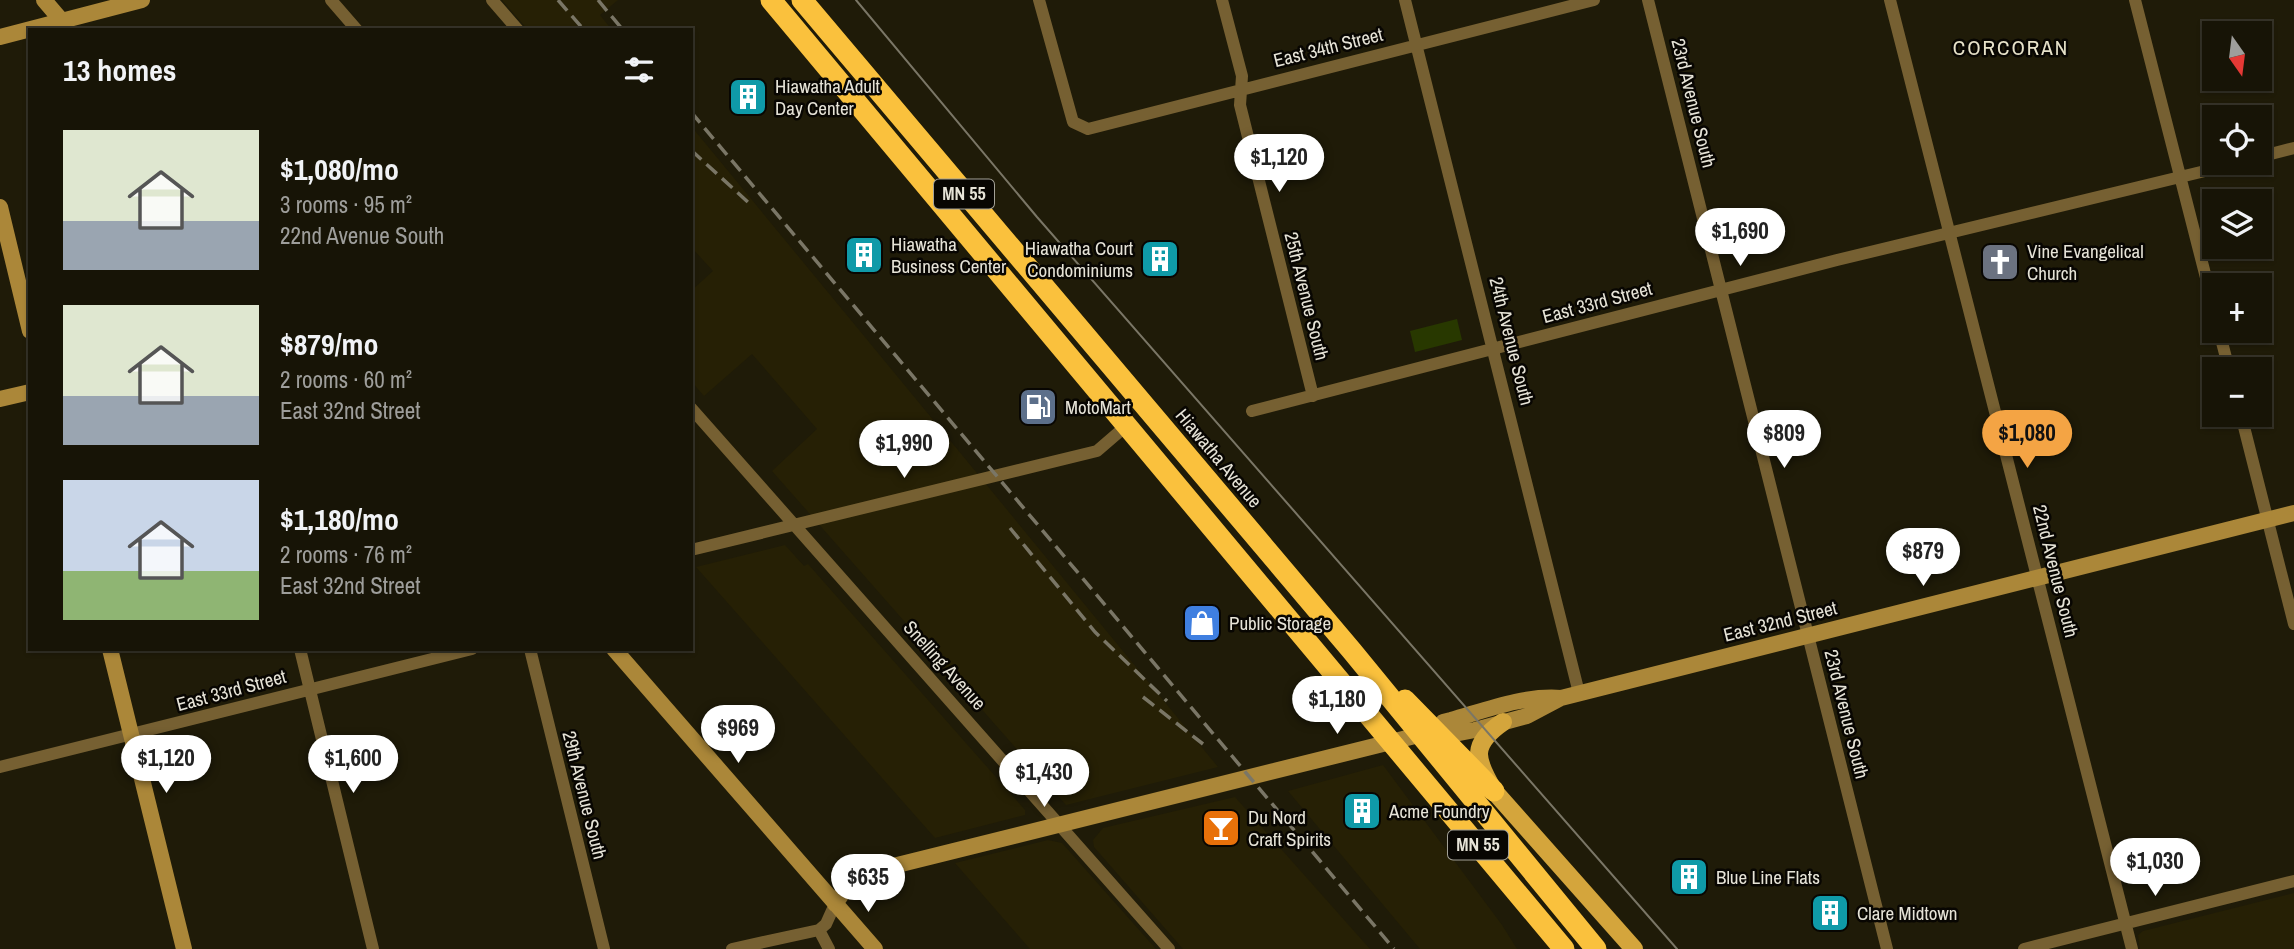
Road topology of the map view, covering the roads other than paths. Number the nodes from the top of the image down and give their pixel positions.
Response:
1 (44, 0) edge
2 (142, 0) edge
3 (331, 0) edge
4 (492, 0) edge
5 (771, 0) edge
6 (802, 0) edge
7 (1039, 0) edge
8 (1222, 0) edge
9 (1405, 0) edge
10 (1594, 0) edge
11 (1648, 0) edge
12 (1890, 0) edge
13 (2134, 0) edge
14 (66, 26) edge
15 (355, 28) edge
16 (516, 28) edge
17 (28, 32) edge
18 (0, 37) edge
19 (1418, 46) junction
20 (1241, 90) junction
21 (2294, 148) edge
22 (2272, 154) edge
23 (2202, 172) edge
24 (2180, 177) junction
25 (0, 207) edge
26 (1950, 233) junction
27 (2205, 273) edge
28 (1721, 290) junction
29 (28, 323) edge
30 (1494, 349) junction
31 (28, 392) edge
32 (1313, 396) junction
33 (0, 399) edge
34 (693, 410) edge
35 (1252, 411) dead end
36 (1126, 426) junction
37 (2244, 427) edge
38 (2294, 513) edge
39 (2267, 520) junction
40 (793, 524) junction
41 (693, 549) edge
42 (2037, 578) junction
43 (2294, 624) edge
44 (1808, 635) junction
45 (111, 651) edge
46 (300, 651) edge
47 (464, 651) edge
48 (530, 651) edge
49 (616, 651) edge
50 (310, 689) junction
51 (1578, 693) junction
52 (1560, 698) junction
53 (1503, 722) junction
54 (1429, 732) junction
55 (132, 735) junction
56 (1392, 742) junction
57 (0, 767) edge
58 (1494, 791) junction
59 (1060, 824) junction
60 (1480, 847) junction
61 (2294, 881) edge
62 (835, 904) junction
63 (2126, 924) junction
64 (819, 930) junction
65 (184, 949) edge
66 (373, 949) edge
67 (604, 949) edge
68 (732, 949) edge
69 (829, 949) edge
70 (875, 949) edge
71 (1169, 949) edge
72 (1547, 949) edge
73 (1564, 949) edge
74 (1596, 949) edge
75 (1634, 949) edge
76 (1887, 949) edge
77 (2024, 949) edge
78 (2132, 949) edge

1 - 14 street
2 - 14 street
3 - 15 street
4 - 16 street
5 - 36 highway, MN 55
6 - 54 highway, Hiawatha Avenue / MN 55
7 - 20 street, East 34th Street
8 - 20 street, 25th Avenue South
9 - 19 street, 24th Avenue South
10 - 19 street, East 34th Street
11 - 28 street, 23rd Avenue South
12 - 26 street, 22nd Avenue South
13 - 24 street
17 - 18 street
19 - 20 street, East 34th Street
19 - 30 street, 24th Avenue South
20 - 32 street, 25th Avenue South
21 - 22 street
23 - 24 street, East 33rd Street
24 - 26 street, East 33rd Street
24 - 27 street
25 - 29 street
26 - 28 street, East 33rd Street
26 - 42 street, 22nd Avenue South
28 - 30 street, East 33rd Street
28 - 44 street, 23rd Avenue South
30 - 32 street, East 33rd Street
30 - 51 street, 24th Avenue South
31 - 33 street
32 - 35 street, East 33rd Street
34 - 40 street, Snelling Avenue
36 - 40 street
36 - 56 highway, MN 55
37 - 39 street
38 - 39 street, East 32nd Street
39 - 42 street, East 32nd Street
39 - 43 street
40 - 41 street
40 - 59 street, Snelling Avenue
42 - 44 street, East 32nd Street
42 - 63 street, 22nd Avenue South
44 - 51 street, East 32nd Street
44 - 76 street, 23rd Avenue South
45 - 55 street
46 - 50 street
47 - 50 street, East 33rd Street
48 - 67 street, 29th Avenue South
49 - 62 street
50 - 55 street, East 33rd Street
50 - 66 street
51 - 52 street, East 32nd Street
52 - 53 street, East 32nd Street
52 - 54 street, East 32nd Street
53 - 54 street, East 32nd Street
53 - 58 main road
54 - 56 street, East 32nd Street
54 - 58 highway
54 - 74 highway, MN 55
55 - 57 street, East 33rd Street
55 - 65 street
56 - 59 street, East 32nd Street
56 - 60 highway, MN 55
58 - 75 main road
59 - 62 street, East 32nd Street
59 - 71 street, Snelling Avenue
60 - 72 highway
60 - 73 highway, MN 55
61 - 63 street
62 - 64 street, East 32nd Street
62 - 70 street
63 - 77 street
63 - 78 street, 22nd Avenue South
64 - 68 street
64 - 69 street

